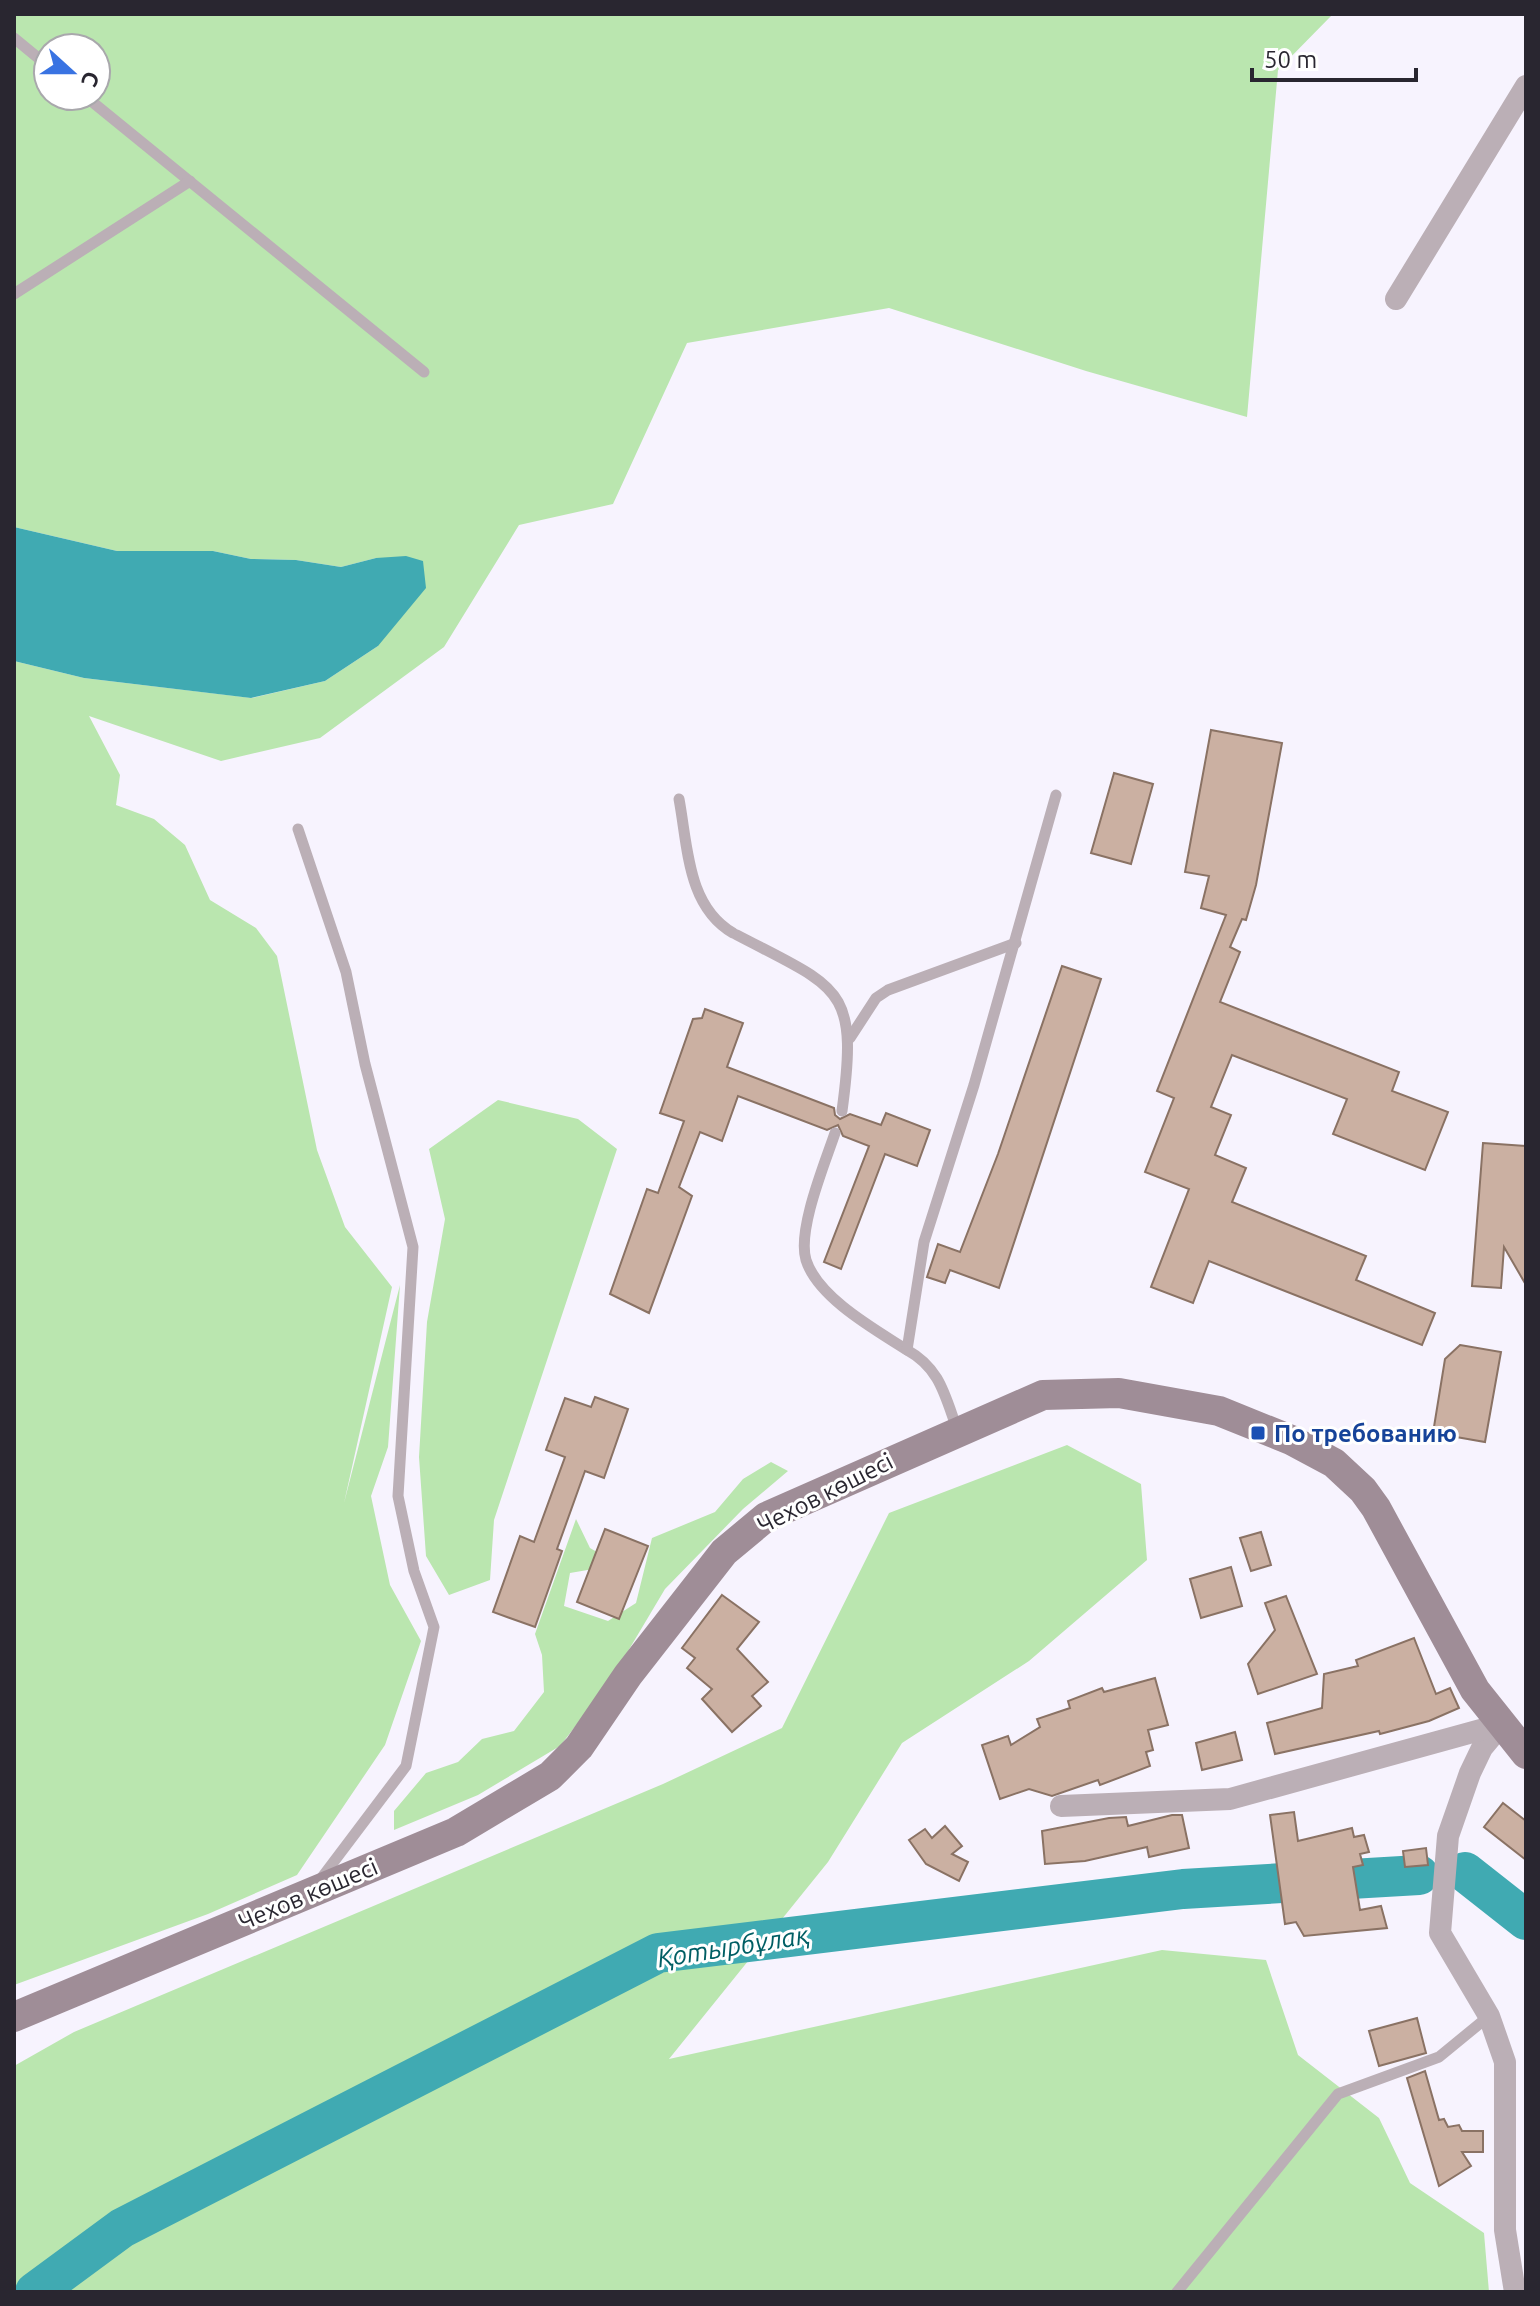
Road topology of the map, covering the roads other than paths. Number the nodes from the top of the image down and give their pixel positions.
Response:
1 (14, 38) edge
2 (32, 53) edge
3 (1526, 86) edge
4 (105, 112) edge
5 (190, 181) junction
6 (14, 294) edge
7 (1396, 299) dead end
8 (424, 372) dead end
9 (1056, 795) dead end
10 (679, 799) dead end
11 (298, 829) dead end
12 (1016, 943) junction
13 (850, 1038) junction
14 (842, 1111) dead end
15 (835, 1133) dead end
16 (907, 1350) junction
17 (957, 1430) junction
18 (1502, 1724) junction
19 (1526, 1754) edge
20 (1061, 1806) dead end
21 (310, 1893) junction
22 (1489, 2016) junction
23 (14, 2017) edge
24 (1177, 2292) edge
25 (1515, 2292) edge

1 - 2 lane
3 - 7 street
4 - 5 lane
5 - 6 lane
5 - 8 lane
9 - 12 lane
10 - 13 lane
11 - 21 lane
12 - 13 lane
12 - 16 lane
13 - 14 lane
15 - 16 lane
16 - 17 lane
17 - 18 main road, Чехов көшесі
17 - 21 main road, Чехов көшесі
18 - 19 main road, Чехов көшесі
18 - 20 street
18 - 22 street
21 - 23 main road, Чехов көшесі
22 - 24 lane
22 - 25 street

